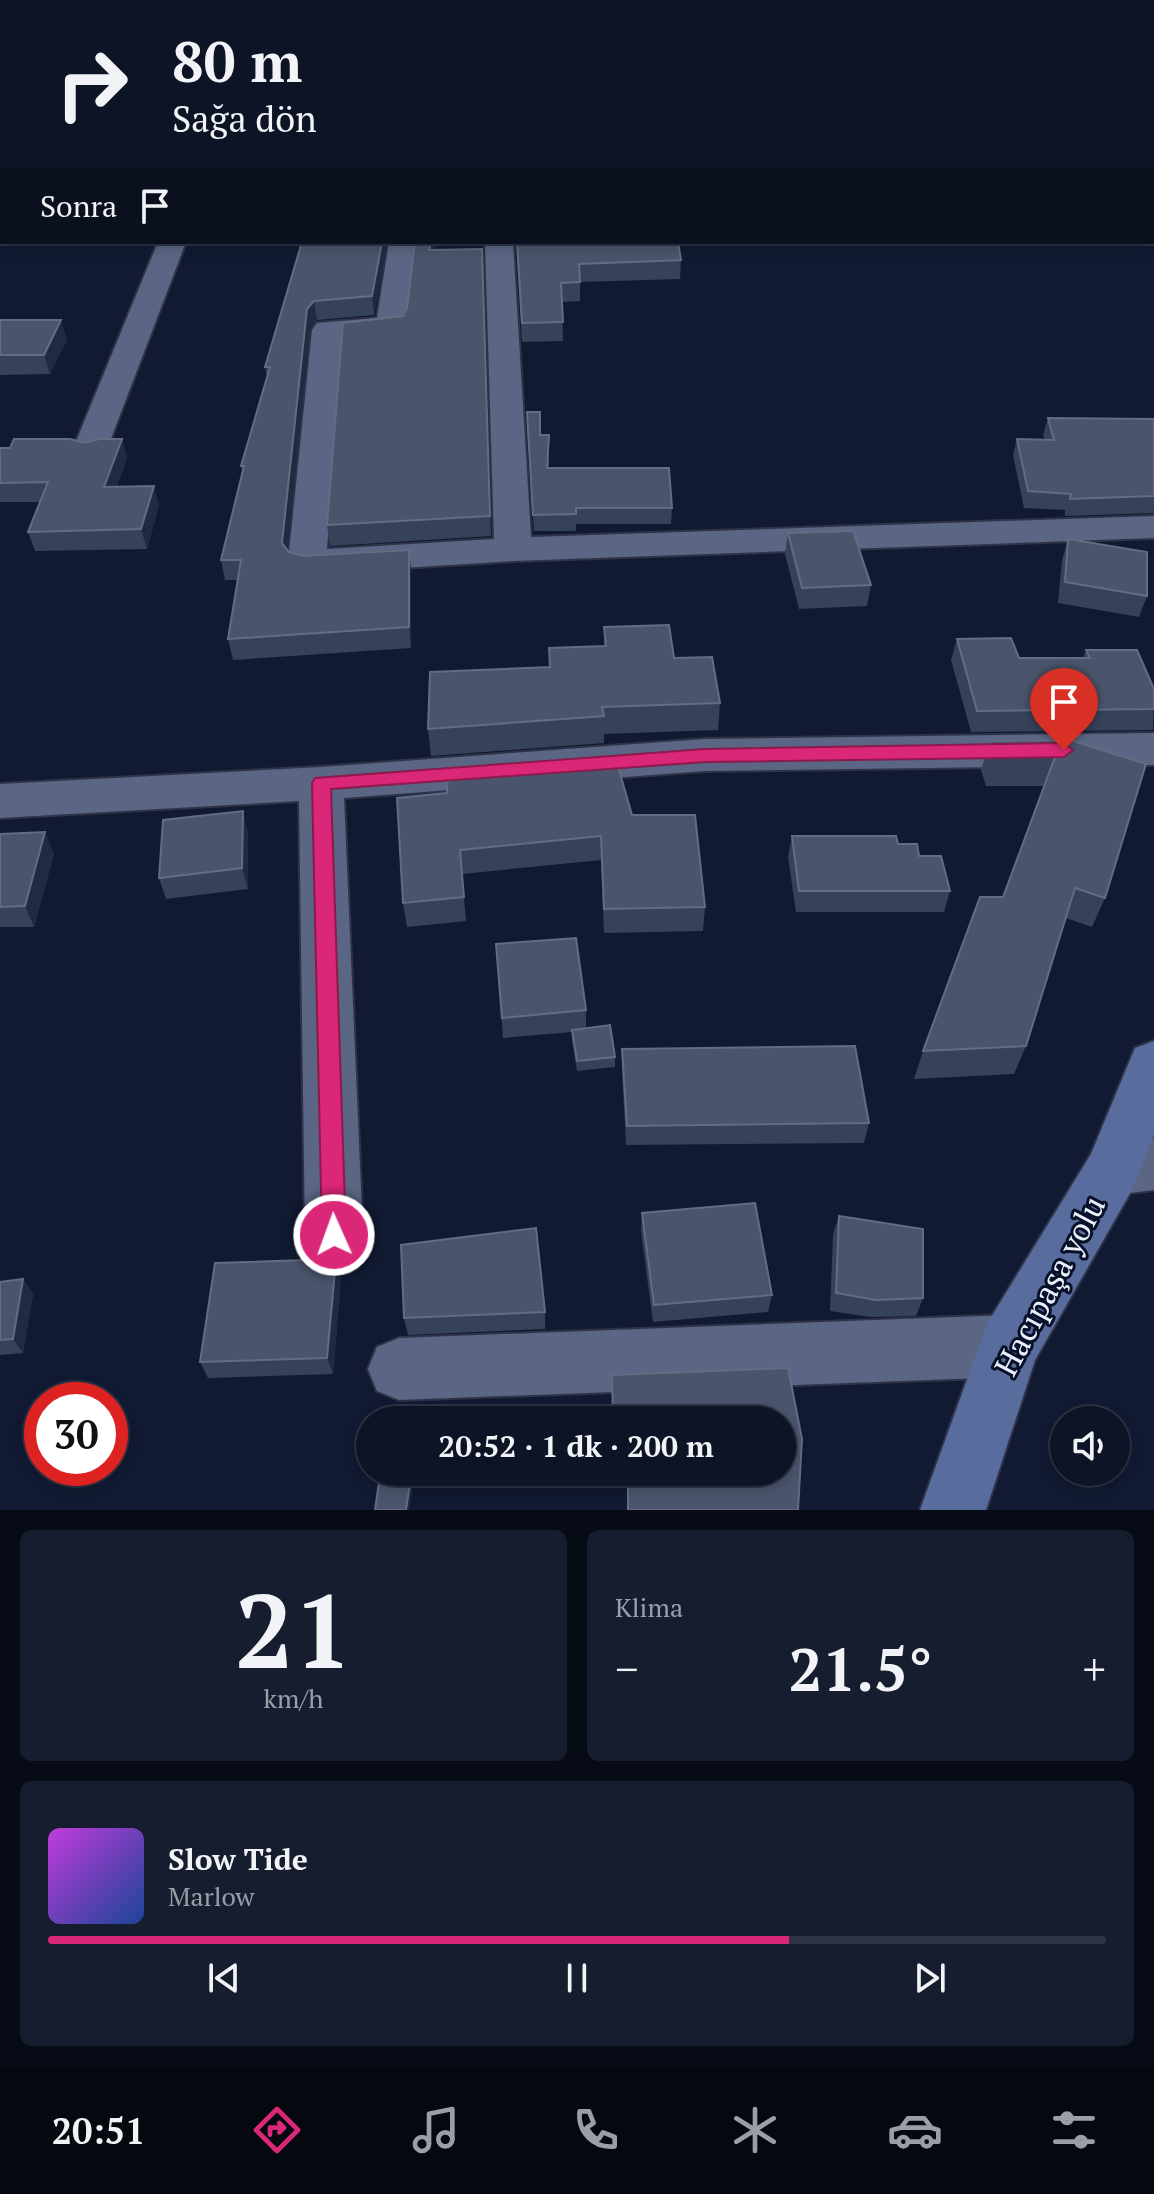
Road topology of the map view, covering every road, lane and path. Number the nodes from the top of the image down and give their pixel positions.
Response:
1 (171, 244) edge
2 (403, 244) edge
3 (499, 244) edge
4 (90, 449) edge
5 (1154, 527) edge
6 (513, 549) junction
7 (1154, 749) edge
8 (321, 783) junction
9 (0, 801) edge
10 (1154, 1064) edge
11 (1134, 1166) edge
12 (334, 1235) dead end
13 (1009, 1346) junction
14 (399, 1369) dead end
15 (953, 1510) edge

1 - 4 street
2 - 6 street
3 - 6 street
5 - 6 street
7 - 8 street
8 - 9 street
8 - 12 street
10 - 11 main road, Hacıpaşa yolu
11 - 13 main road, Hacıpaşa yolu
13 - 14 street
13 - 15 main road, Hacıpaşa yolu

